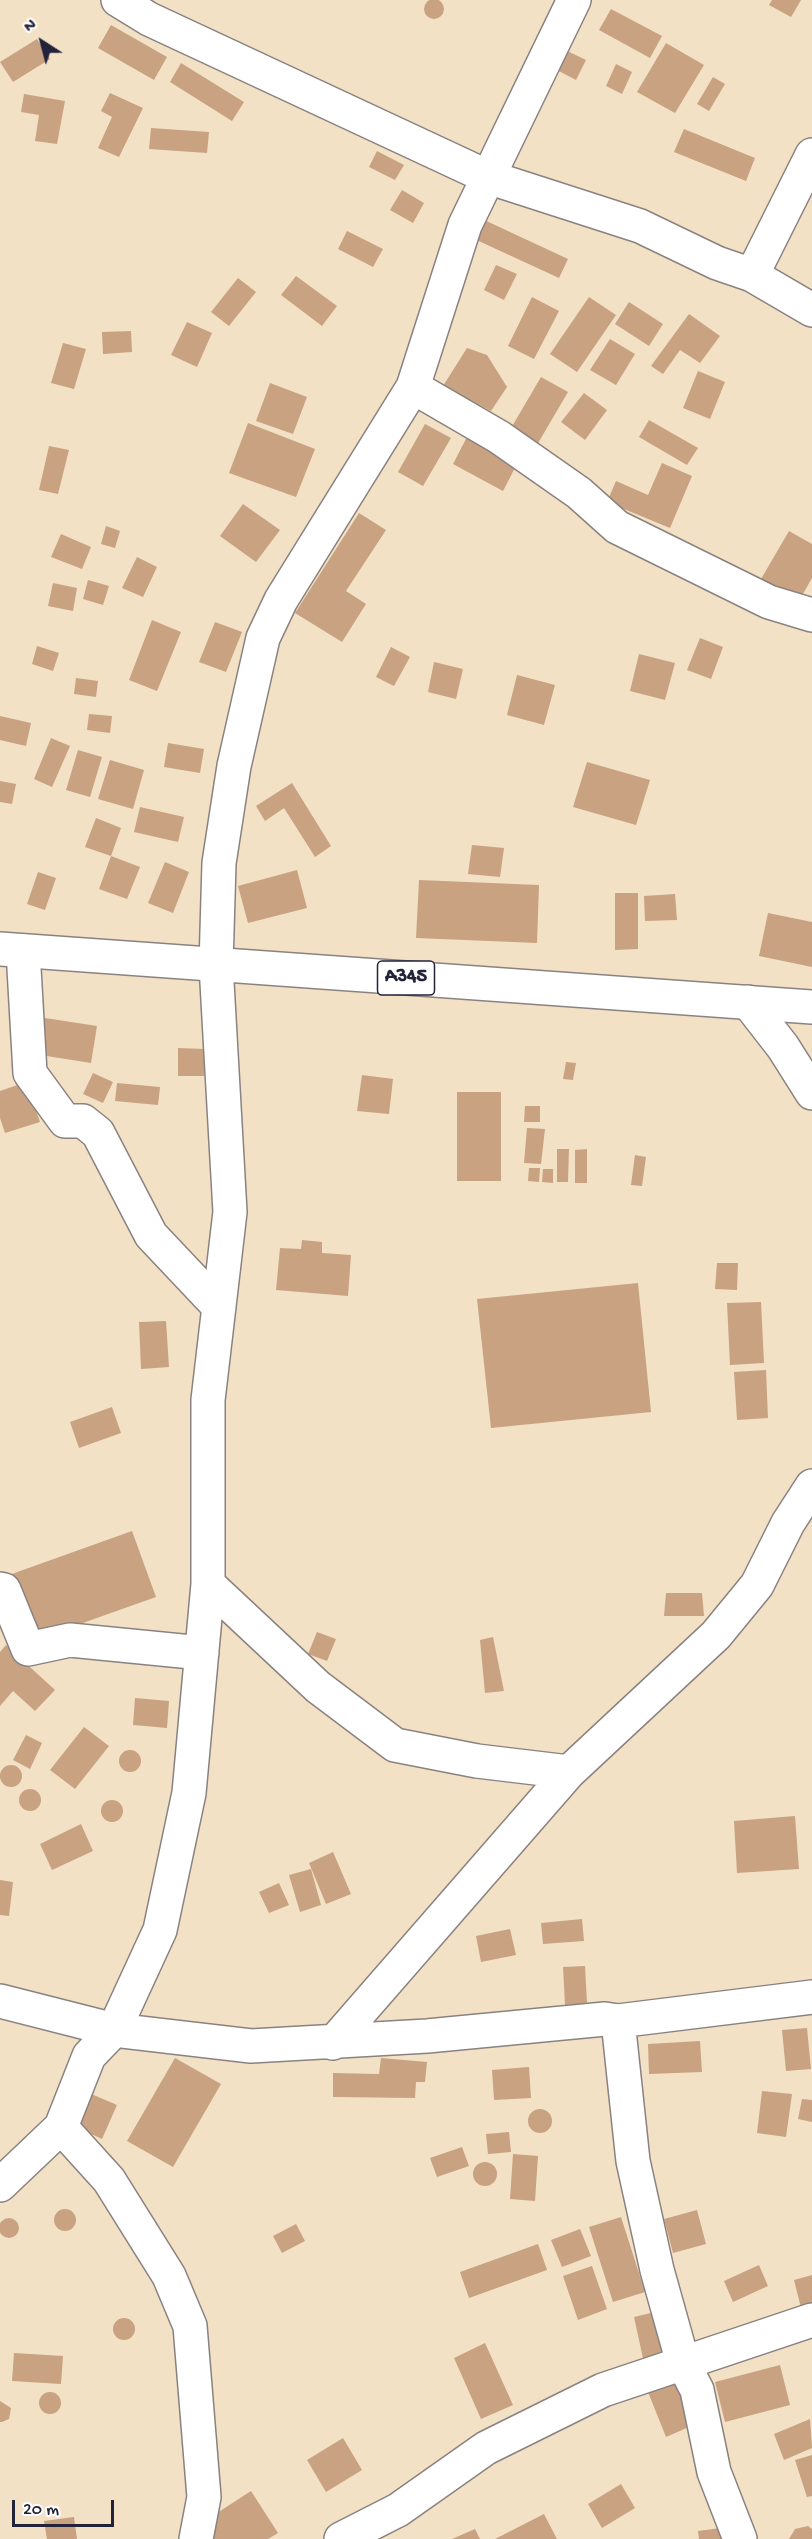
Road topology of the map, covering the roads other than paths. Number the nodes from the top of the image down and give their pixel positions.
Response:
1 (118, 0) edge
2 (574, 0) edge
3 (812, 155) edge
4 (488, 177) junction
5 (752, 275) junction
6 (812, 310) edge
7 (413, 387) junction
8 (812, 615) edge
9 (12, 950) edge
10 (216, 965) junction
11 (748, 1002) junction
12 (812, 1007) edge
13 (812, 1093) edge
14 (219, 1307) junction
15 (812, 1486) edge
16 (208, 1584) junction
17 (0, 1589) edge
18 (202, 1653) junction
19 (569, 1772) junction
20 (812, 1997) edge
21 (0, 2001) edge
22 (618, 2021) junction
23 (114, 2030) junction
24 (333, 2043) junction
25 (61, 2127) junction
26 (0, 2185) edge
27 (812, 2320) edge
28 (683, 2363) junction
29 (196, 2539) edge
30 (341, 2539) edge
31 (740, 2539) edge

1 - 4 main road
2 - 4 main road
3 - 5 main road
4 - 5 main road
4 - 7 main road
5 - 6 main road
7 - 8 main road
7 - 10 main road
9 - 10 main road, A345
9 - 14 main road
10 - 11 main road, A345
10 - 14 main road
11 - 12 main road, A345
11 - 13 main road
14 - 16 main road
15 - 19 main road
16 - 18 main road
16 - 19 main road
17 - 18 main road
18 - 23 main road
19 - 24 main road
20 - 22 main road
21 - 23 main road
22 - 24 main road
22 - 28 main road
23 - 24 main road
23 - 25 main road
25 - 26 main road
25 - 29 main road
27 - 28 main road
28 - 30 main road
28 - 31 main road

